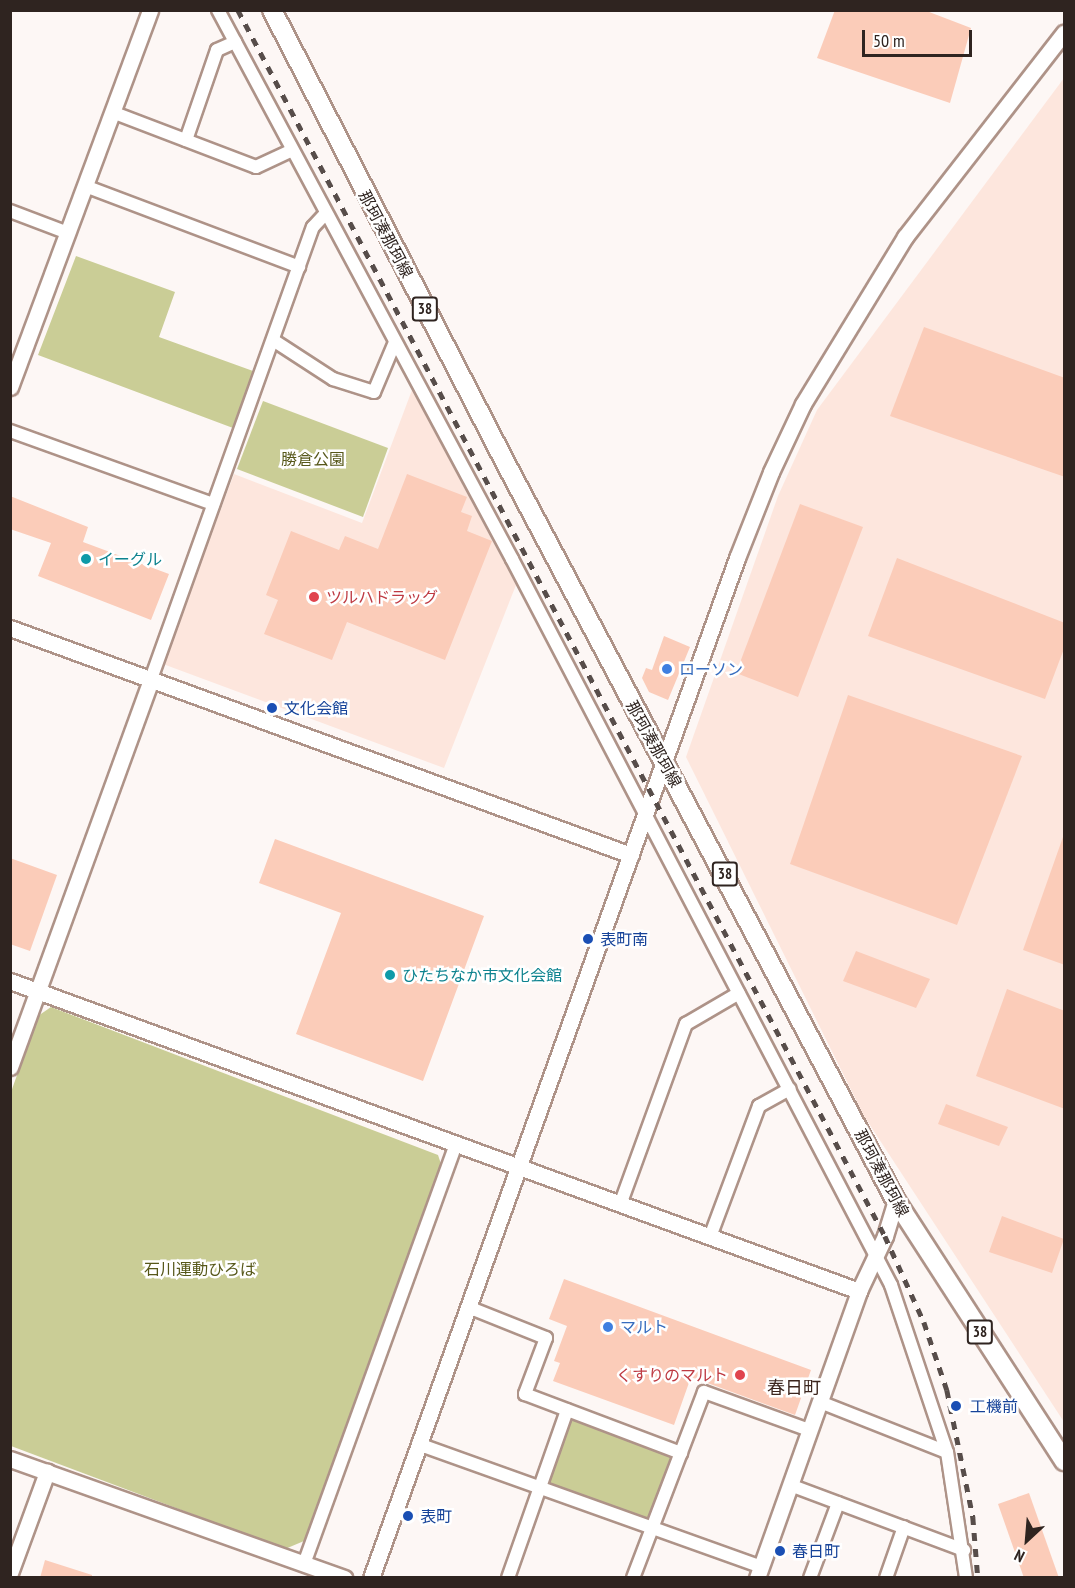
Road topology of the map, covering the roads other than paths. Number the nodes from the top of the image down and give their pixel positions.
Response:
1 (150, 10) edge
2 (218, 10) edge
3 (272, 10) edge
4 (1065, 33) edge
5 (235, 42) junction
6 (112, 112) junction
7 (186, 140) junction
8 (292, 150) junction
9 (85, 186) junction
10 (10, 212) edge
11 (326, 213) junction
12 (68, 233) junction
13 (299, 267) junction
14 (273, 340) junction
15 (395, 342) junction
16 (10, 387) edge
17 (10, 431) edge
18 (213, 504) junction
19 (10, 628) edge
20 (151, 679) junction
21 (664, 762) junction
22 (645, 816) junction
23 (631, 855) junction
24 (10, 981) edge
25 (38, 992) junction
26 (739, 993) junction
27 (10, 1067) edge
28 (790, 1089) junction
29 (455, 1146) junction
30 (517, 1169) junction
31 (896, 1201) junction
32 (620, 1205) junction
33 (710, 1237) junction
34 (875, 1254) junction
35 (859, 1291) junction
36 (468, 1307) junction
37 (820, 1402) junction
38 (567, 1410) junction
39 (809, 1430) junction
40 (418, 1444) junction
41 (947, 1452) junction
42 (681, 1453) junction
43 (10, 1459) edge
44 (1065, 1461) edge
45 (47, 1472) junction
46 (790, 1485) junction
47 (539, 1489) junction
48 (838, 1503) junction
49 (904, 1527) junction
50 (652, 1530) junction
51 (964, 1550) junction
52 (304, 1564) junction
53 (759, 1572) edge
54 (10, 1573) edge
55 (344, 1578) edge
56 (371, 1578) edge
57 (508, 1578) edge
58 (633, 1578) edge
59 (810, 1578) edge
60 (886, 1578) edge
61 (966, 1578) edge

1 - 6 street
2 - 5 street
3 - 21 main road, 那珂湊那珂線 / 38
4 - 21 street
5 - 7 street
5 - 8 street
6 - 7 street
6 - 9 street
7 - 8 street
8 - 11 street
9 - 12 street
9 - 13 street
10 - 12 street
11 - 13 street
11 - 15 street
12 - 16 street
13 - 14 street
14 - 15 street
14 - 18 street
15 - 22 street
17 - 18 street
18 - 20 street
19 - 20 street
20 - 23 street
20 - 25 street
21 - 22 street
21 - 31 main road, 那珂湊那珂線 / 38
22 - 23 street
22 - 26 street
23 - 30 street
24 - 25 street
25 - 27 street
25 - 29 street
26 - 28 street
26 - 32 street
28 - 33 street
28 - 34 street
29 - 30 street
29 - 52 street
30 - 32 street
30 - 36 street
31 - 34 street
31 - 44 main road, 那珂湊那珂線 / 38
32 - 33 street
33 - 35 street
34 - 35 street
34 - 41 street
35 - 37 street
36 - 38 street
36 - 40 street
37 - 39 street
37 - 41 street
38 - 42 street
38 - 47 street
39 - 42 street
39 - 46 street
40 - 47 street
40 - 56 street
41 - 51 street
42 - 50 street
43 - 45 street
45 - 52 street
45 - 54 street
46 - 48 street
46 - 53 street
47 - 50 street
47 - 57 street
48 - 49 street
48 - 59 street
49 - 51 street
49 - 60 street
50 - 53 street
50 - 58 street
51 - 61 street
52 - 55 street

